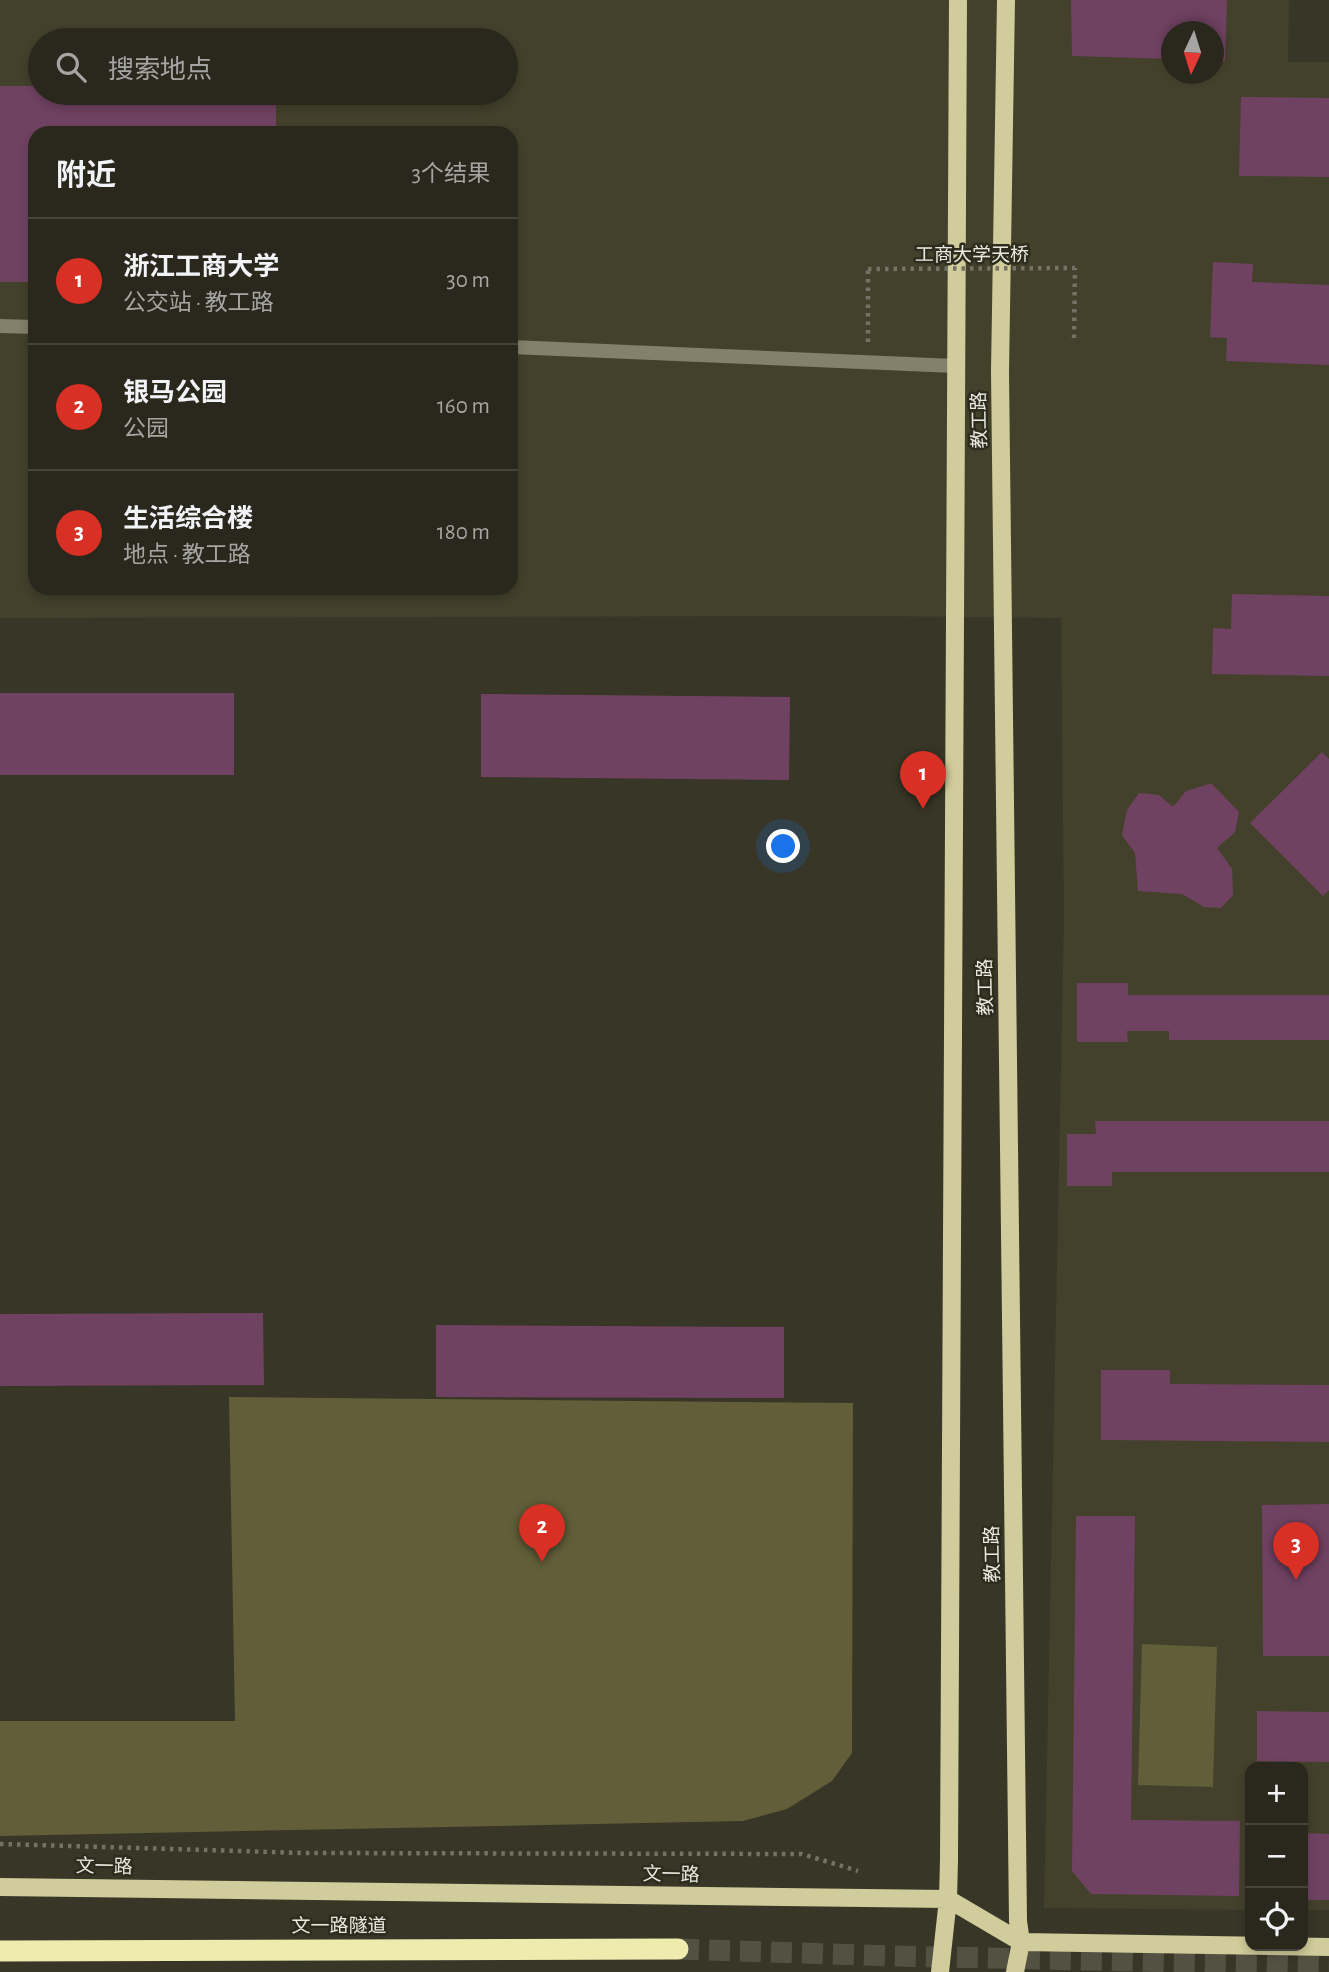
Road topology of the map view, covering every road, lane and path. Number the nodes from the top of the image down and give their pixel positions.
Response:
1 (958, 0) edge
2 (1006, 0) edge
3 (0, 326) edge
4 (28, 327) edge
5 (1074, 338) dead end
6 (518, 347) edge
7 (868, 362) junction
8 (954, 366) junction
9 (0, 1887) edge
10 (948, 1899) junction
11 (0, 1937) edge
12 (1021, 1942) junction
13 (1329, 1947) edge
14 (121, 1949) junction
15 (678, 1949) tunnel mouth
16 (0, 1951) edge
17 (940, 1972) edge
18 (1015, 1972) edge

1 - 8 main road, 教工路
2 - 12 main road, 教工路
3 - 4 street
5 - 7 path, 工商大学天桥, bridge
6 - 7 street
7 - 8 street
8 - 10 main road, 教工路
9 - 10 main road, 文一路
10 - 12 main road, 文一路
10 - 17 main road, 教工路
11 - 14 highway
12 - 13 main road, 文一路
12 - 18 main road, 教工路
14 - 15 highway, 文一路隧道
14 - 16 highway, 文一路隧道

